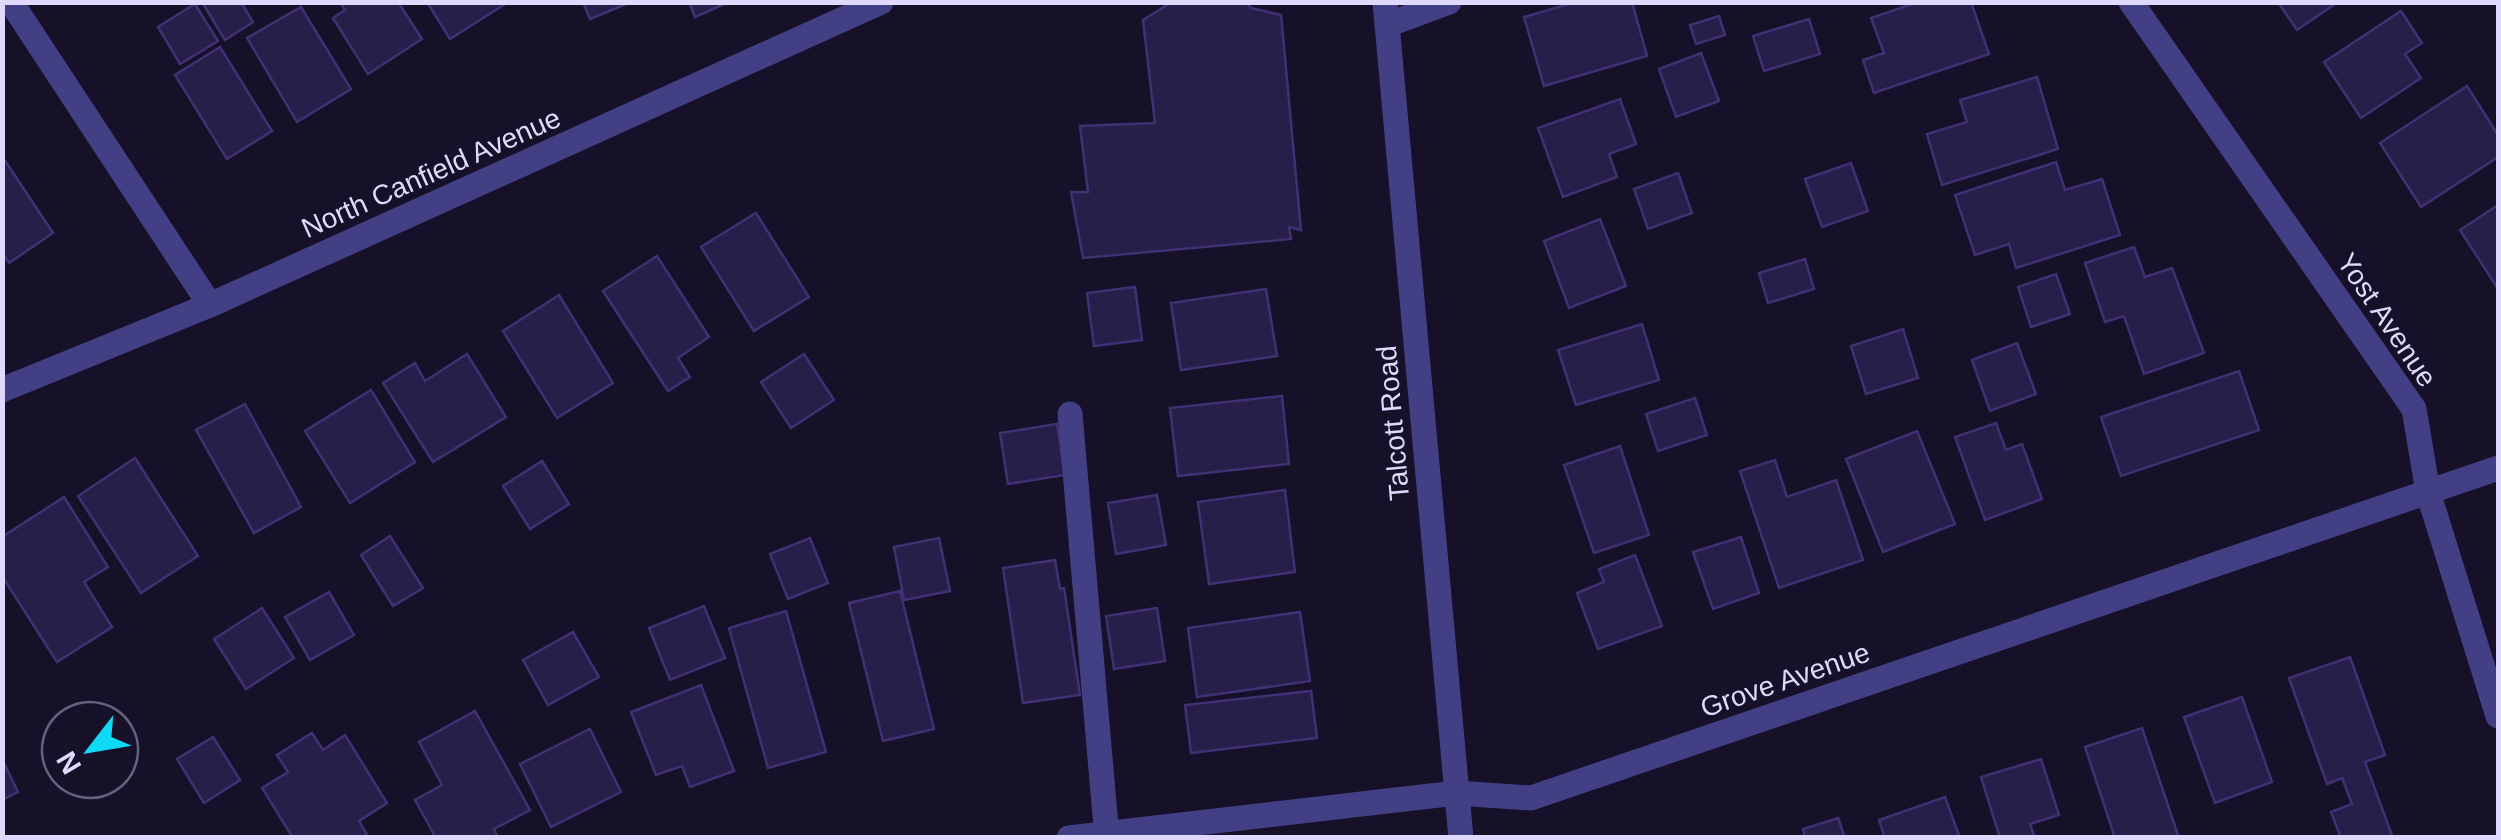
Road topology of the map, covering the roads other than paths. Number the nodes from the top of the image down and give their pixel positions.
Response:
1 (11, 2) edge
2 (882, 2) edge
3 (1450, 2) edge
4 (2131, 2) edge
5 (1386, 14) edge
6 (210, 305) junction
7 (2, 390) edge
8 (1070, 414) dead end
9 (2498, 468) edge
10 (2428, 492) junction
11 (2498, 716) edge
12 (1456, 793) junction
13 (1106, 835) edge
14 (1069, 838) edge
15 (1460, 838) edge

1 - 6 street
2 - 6 street, North Canfield Avenue
3 - 5 street
4 - 10 street, Yost Avenue
5 - 12 street, Talcott Road
6 - 7 street, North Canfield Avenue
8 - 13 street
9 - 10 street, Grove Avenue
10 - 11 street, Yost Avenue
10 - 12 street, Grove Avenue
12 - 13 street, Grove Avenue
12 - 15 street, Talcott Road
13 - 14 street, Grove Avenue

